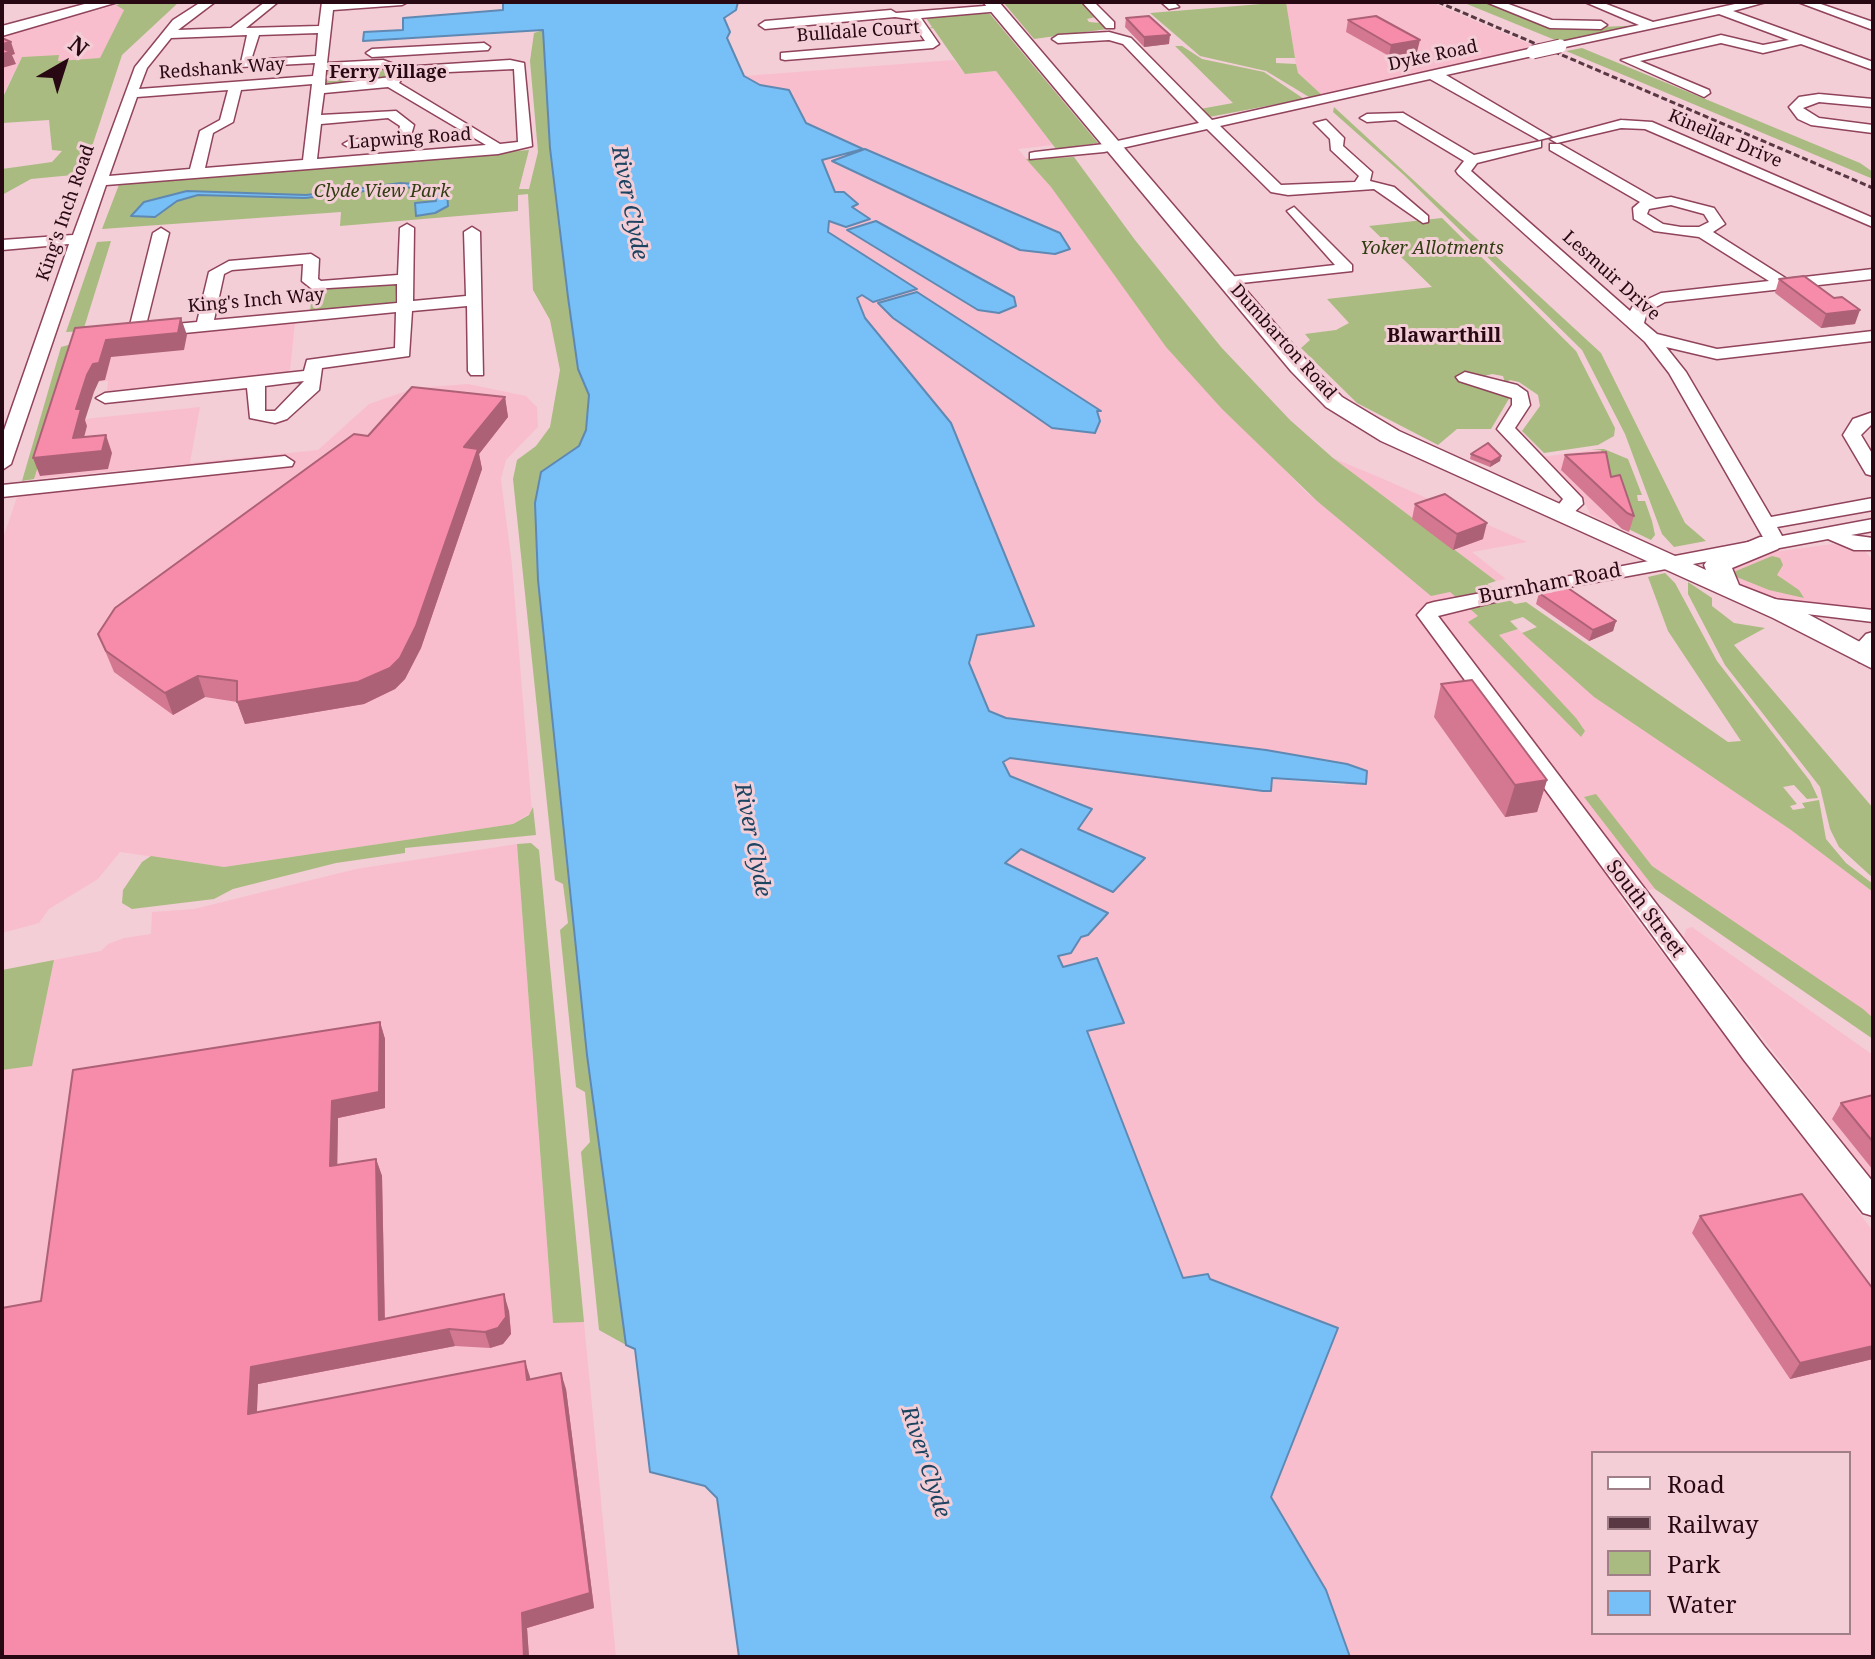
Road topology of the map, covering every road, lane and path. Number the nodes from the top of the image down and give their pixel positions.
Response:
1 (110, 2) edge
2 (209, 2) edge
3 (272, 2) edge
4 (402, 2) edge
5 (1088, 2) edge
6 (1492, 2) edge
7 (1591, 2) edge
8 (1760, 2) edge
9 (1804, 2) edge
10 (328, 4) edge
11 (803, 6) dead end
12 (994, 6) edge
13 (890, 8) edge
14 (1721, 11) junction
15 (846, 12) edge
16 (914, 16) junction
17 (812, 21) junction
18 (1645, 23) junction
19 (1873, 24) edge
20 (765, 25) dead end
21 (326, 29) junction
22 (4, 30) edge
23 (1112, 31) junction
24 (168, 34) junction
25 (231, 34) junction
26 (253, 34) junction
27 (1058, 39) dead end
28 (1803, 40) junction
29 (484, 47) dead end
30 (877, 49) junction
31 (785, 56) dead end
32 (364, 65) junction
33 (1873, 66) edge
34 (401, 71) junction
35 (318, 74) junction
36 (1429, 75) junction
37 (390, 83) junction
38 (236, 86) junction
39 (1704, 93) dead end
40 (130, 94) junction
41 (1873, 103) edge
42 (415, 108) dead end
43 (391, 114) junction
44 (1367, 118) dead end
45 (315, 120) junction
46 (1321, 123) dead end
47 (1209, 124) junction
48 (1873, 129) edge
49 (1546, 141) junction
50 (350, 144) dead end
51 (1114, 146) junction
52 (498, 150) junction
53 (1035, 156) dead end
54 (1472, 160) junction
55 (309, 165) junction
56 (196, 174) junction
57 (98, 181) junction
58 (1361, 184) junction
59 (1653, 203) junction
60 (1294, 211) dead end
61 (1423, 219) dead end
62 (1873, 223) edge
63 (407, 228) dead end
64 (472, 232) dead end
65 (1702, 232) junction
66 (161, 233) dead end
67 (79, 239) junction
68 (2, 245) edge
69 (1873, 274) edge
70 (406, 279) junction
71 (1229, 282) junction
72 (1592, 284) junction
73 (1784, 284) junction
74 (1661, 298) junction
75 (474, 300) junction
76 (405, 307) junction
77 (1636, 323) junction
78 (204, 327) junction
79 (1873, 336) edge
80 (1651, 338) junction
81 (1717, 354) junction
82 (477, 371) dead end
83 (1677, 372) junction
84 (313, 375) junction
85 (1465, 377) dead end
86 (256, 382) junction
87 (105, 398) dead end
88 (1873, 417) edge
89 (285, 462) dead end
90 (2, 464) edge
91 (1873, 470) edge
92 (2, 491) edge
93 (1873, 504) edge
94 (1563, 512) junction
95 (1873, 525) edge
96 (1831, 533) junction
97 (1769, 536) junction
98 (1873, 544) edge
99 (1669, 560) junction
100 (1727, 588) junction
101 (1754, 602) junction
102 (1431, 609) joint
103 (1873, 616) edge
104 (1872, 658) edge
105 (1873, 1204) edge

1 - 22 main road
2 - 24 street, King's Inch Road
3 - 25 street
4 - 10 street
5 - 23 street
6 - 18 street
7 - 18 street
8 - 14 street, Dyke Road
9 - 19 street
10 - 21 street
11 - 17 street
12 - 16 street
12 - 51 main road, Dumbarton Road
13 - 15 street
13 - 16 street
14 - 18 street, Dyke Road
14 - 28 street
15 - 17 street
15 - 30 street
16 - 30 street, Bulldale Court
17 - 20 street
18 - 36 street, Dyke Road, bridge
21 - 26 street
21 - 35 street
23 - 27 street
23 - 47 street
24 - 25 street
24 - 40 street, King's Inch Road
25 - 26 street
26 - 35 street
28 - 33 street
28 - 39 street
29 - 32 street
30 - 31 street, Bulldale Court
32 - 34 street
32 - 35 street
34 - 37 street
34 - 52 street, Lapwing Road
35 - 37 street
35 - 38 street, Redshank Way
35 - 45 street
36 - 47 street, Dyke Road
36 - 49 street
37 - 52 street
38 - 40 street, Redshank Way
38 - 56 street
40 - 57 street, King's Inch Road
41 - 48 street
42 - 43 street
43 - 45 street
43 - 50 street
44 - 54 street
45 - 55 street
46 - 58 street
47 - 51 street, Dyke Road
47 - 58 street
49 - 54 street
49 - 59 street
49 - 62 street, Kinellar Drive
51 - 53 street, Dyke Road
51 - 71 main road, Dumbarton Road
52 - 55 street, Lapwing Road
54 - 72 street, Lesmuir Drive
55 - 56 street, Lapwing Road
56 - 57 street, Lapwing Road
57 - 67 street, King's Inch Road
58 - 61 street
59 - 65 street
59 - 65 street
60 - 71 street
63 - 70 street
64 - 75 street
65 - 73 street
66 - 78 street, King's Inch Way
67 - 68 street
67 - 90 street, King's Inch Road
69 - 73 street
70 - 76 street
70 - 78 street
71 - 94 main road, Dumbarton Road
72 - 74 street
72 - 77 street, Lesmuir Drive
73 - 74 street
74 - 77 street
75 - 76 street, King's Inch Way
75 - 82 street
76 - 78 street, King's Inch Way
76 - 84 street
77 - 80 street, Lesmuir Drive
79 - 81 street
80 - 81 street
80 - 83 street, Lesmuir Drive
81 - 83 street
83 - 97 street, Lesmuir Drive
84 - 86 street
84 - 86 street
85 - 94 street
86 - 87 street
88 - 91 street
89 - 92 street
93 - 97 street
94 - 99 main road, Dumbarton Road
95 - 96 street
96 - 97 street
96 - 98 street
97 - 99 street, Burnham Road
97 - 100 main road
99 - 100 main road, Dumbarton Road
99 - 102 street, Burnham Road
100 - 101 main road, Dumbarton Road
101 - 103 street
101 - 104 main road, Dumbarton Road
102 - 105 street, South Street

